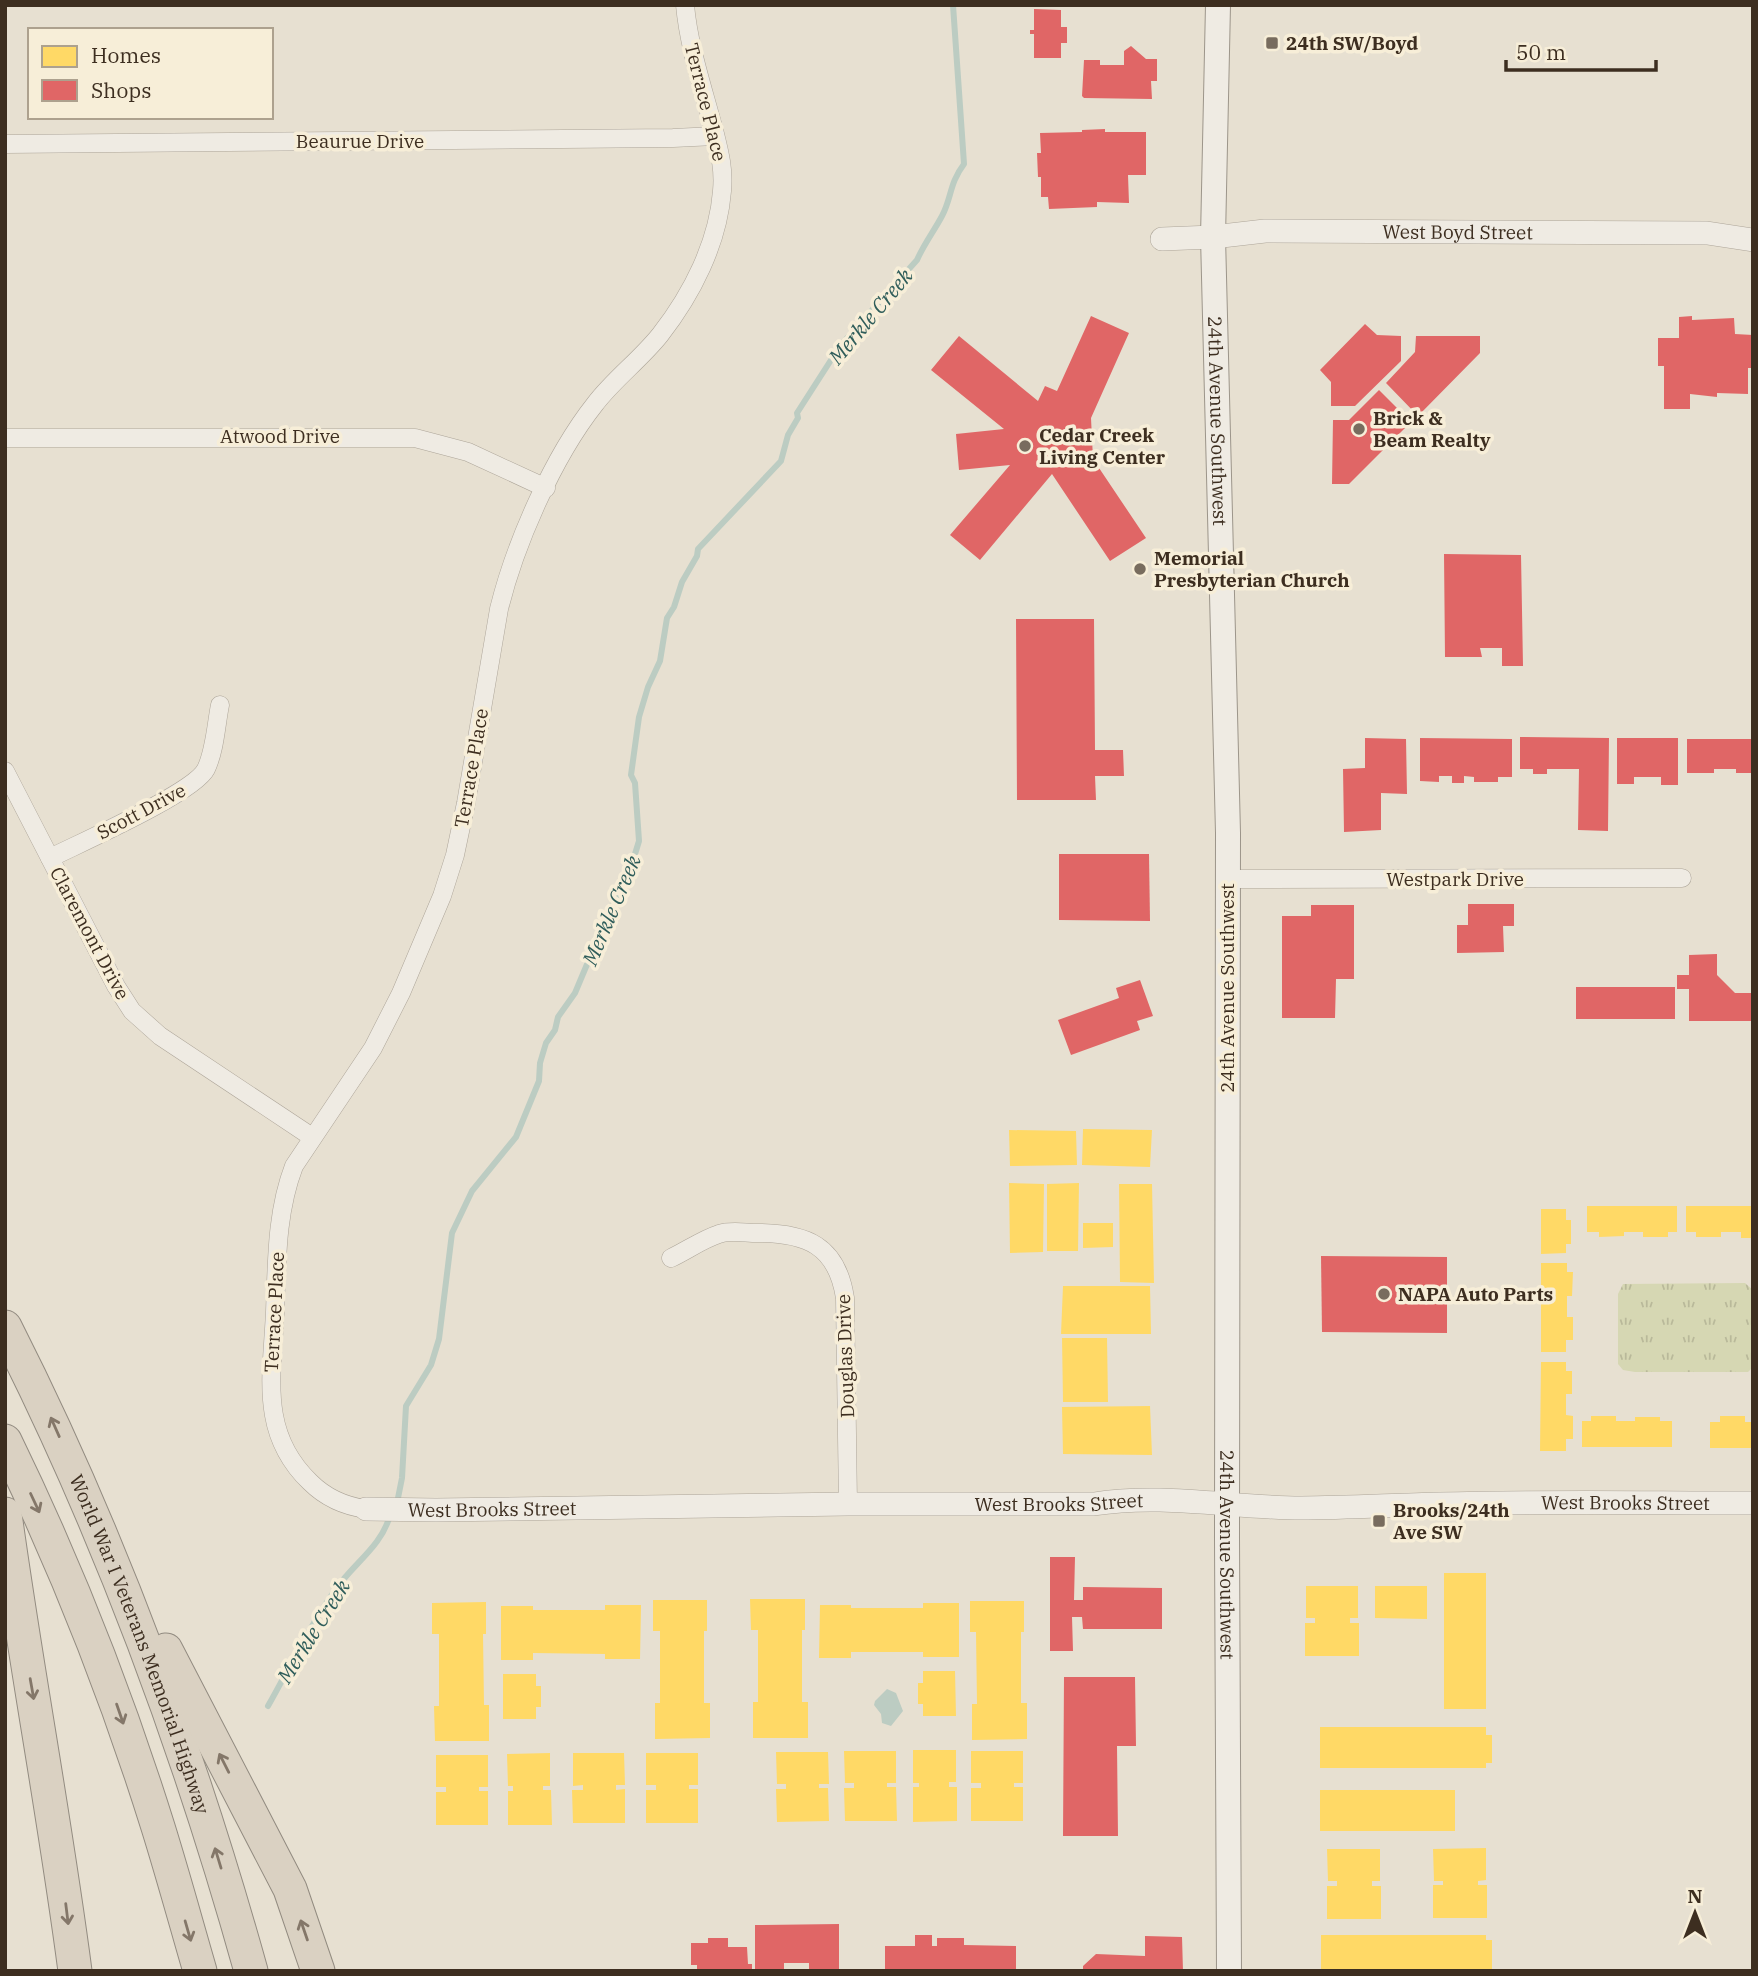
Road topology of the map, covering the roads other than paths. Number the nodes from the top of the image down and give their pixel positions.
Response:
1 (685, 5) edge
2 (1218, 5) edge
3 (715, 136) junction
4 (5, 144) edge
5 (1213, 237) junction
6 (1162, 239) dead end
7 (1753, 240) edge
8 (5, 438) edge
9 (546, 488) junction
10 (220, 705) dead end
11 (5, 771) edge
12 (50, 858) junction
13 (1682, 878) dead end
14 (1228, 879) junction
15 (312, 1137) junction
16 (671, 1258) dead end
17 (5, 1327) edge
18 (5, 1441) edge
19 (82, 1489) junction
20 (1227, 1502) junction
21 (1753, 1503) edge
22 (848, 1504) junction
23 (366, 1509) joint
24 (5, 1514) edge
25 (75, 1971) edge
26 (200, 1971) edge
27 (251, 1971) edge
28 (318, 1971) edge
29 (1229, 1971) edge

1 - 3 street, Terrace Place
2 - 5 main road, 24th Avenue Southwest
3 - 4 street, Beaurue Drive
3 - 9 street, Terrace Place
5 - 6 street, West Boyd Street
5 - 7 street, West Boyd Street
5 - 14 main road, 24th Avenue Southwest
8 - 9 street, Atwood Drive
9 - 15 street, Terrace Place
10 - 12 street, Scott Drive
11 - 12 street, Claremont Drive
12 - 15 street, Claremont Drive
13 - 14 street, Westpark Drive
14 - 20 main road, 24th Avenue Southwest
15 - 23 street, Terrace Place
16 - 22 street, Douglas Drive
19 -> 17 highway, World War I Veterans Memorial Highway
18 -> 26 highway
27 -> 19 highway, World War I Veterans Memorial Highway
28 -> 19 highway
20 - 21 street, West Brooks Street
20 - 22 street, West Brooks Street
20 - 29 main road, 24th Avenue Southwest
22 - 23 street, West Brooks Street
24 -> 25 highway

